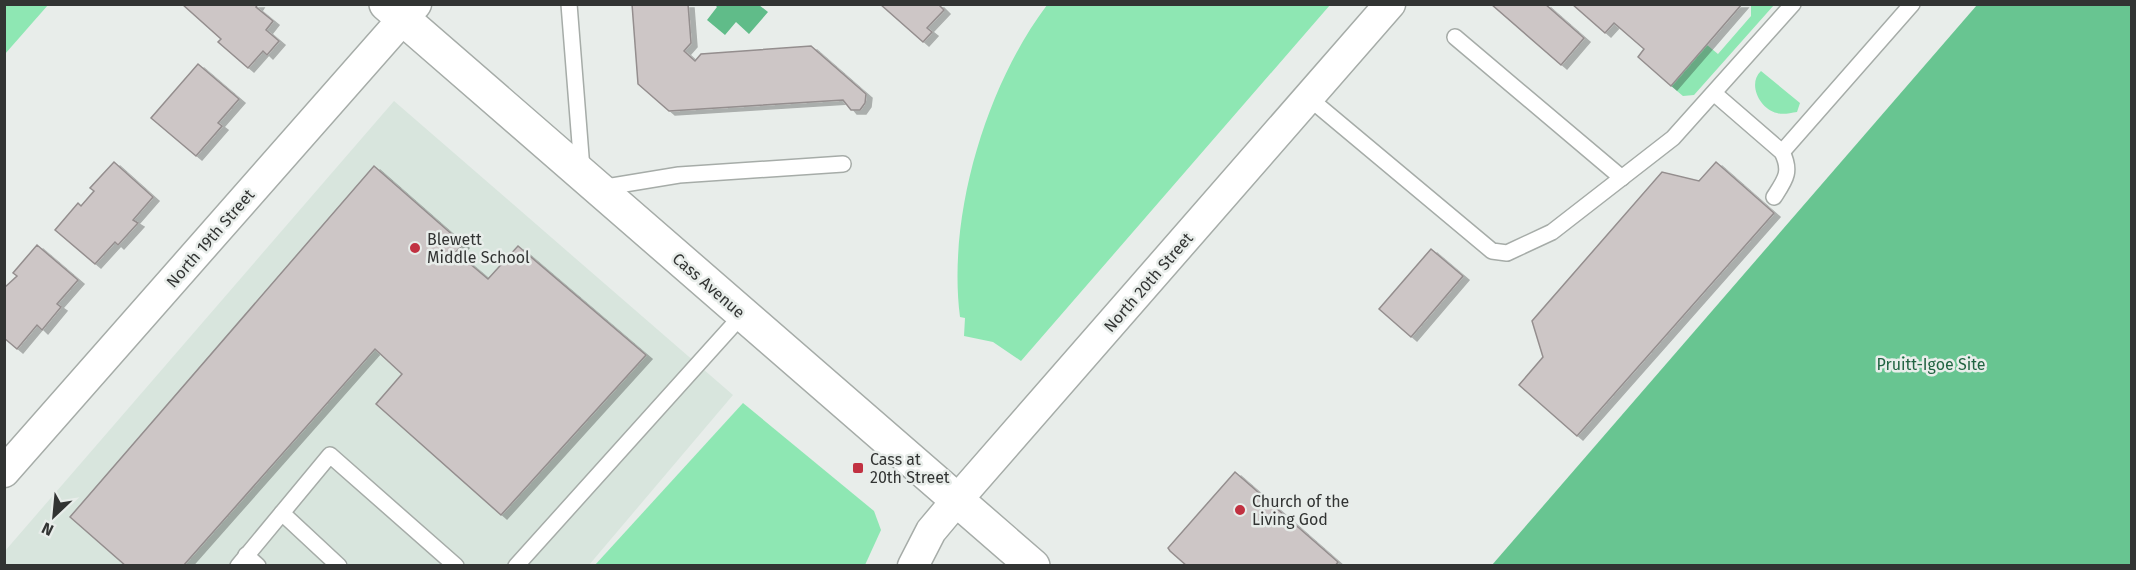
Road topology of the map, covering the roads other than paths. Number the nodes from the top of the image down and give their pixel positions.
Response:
1 (569, 4) edge
2 (1390, 4) edge
3 (1793, 4) edge
4 (1912, 4) edge
5 (402, 9) edge
6 (1455, 38) dead end
7 (1715, 94) junction
8 (1309, 98) junction
9 (1782, 152) junction
10 (843, 164) dead end
11 (1622, 178) junction
12 (590, 182) junction
13 (1774, 197) dead end
14 (743, 314) junction
15 (4, 472) edge
16 (957, 500) junction
17 (282, 513) junction
18 (247, 562) edge
19 (339, 566) edge
20 (456, 566) edge
21 (516, 566) edge
22 (913, 566) edge
23 (1033, 566) edge

1 - 12 lane
2 - 8 street, North 20th Street
3 - 7 lane
4 - 9 lane
5 - 12 main road, Cass Avenue
5 - 15 street, North 19th Street
6 - 11 lane
7 - 9 lane
7 - 11 lane
8 - 11 lane
8 - 16 street, North 20th Street
9 - 13 lane
10 - 12 lane
12 - 14 main road, Cass Avenue
14 - 16 main road, Cass Avenue
14 - 21 lane
16 - 22 street, North 20th Street
16 - 23 main road, Cass Avenue
17 - 18 lane
17 - 19 lane
17 - 20 lane

